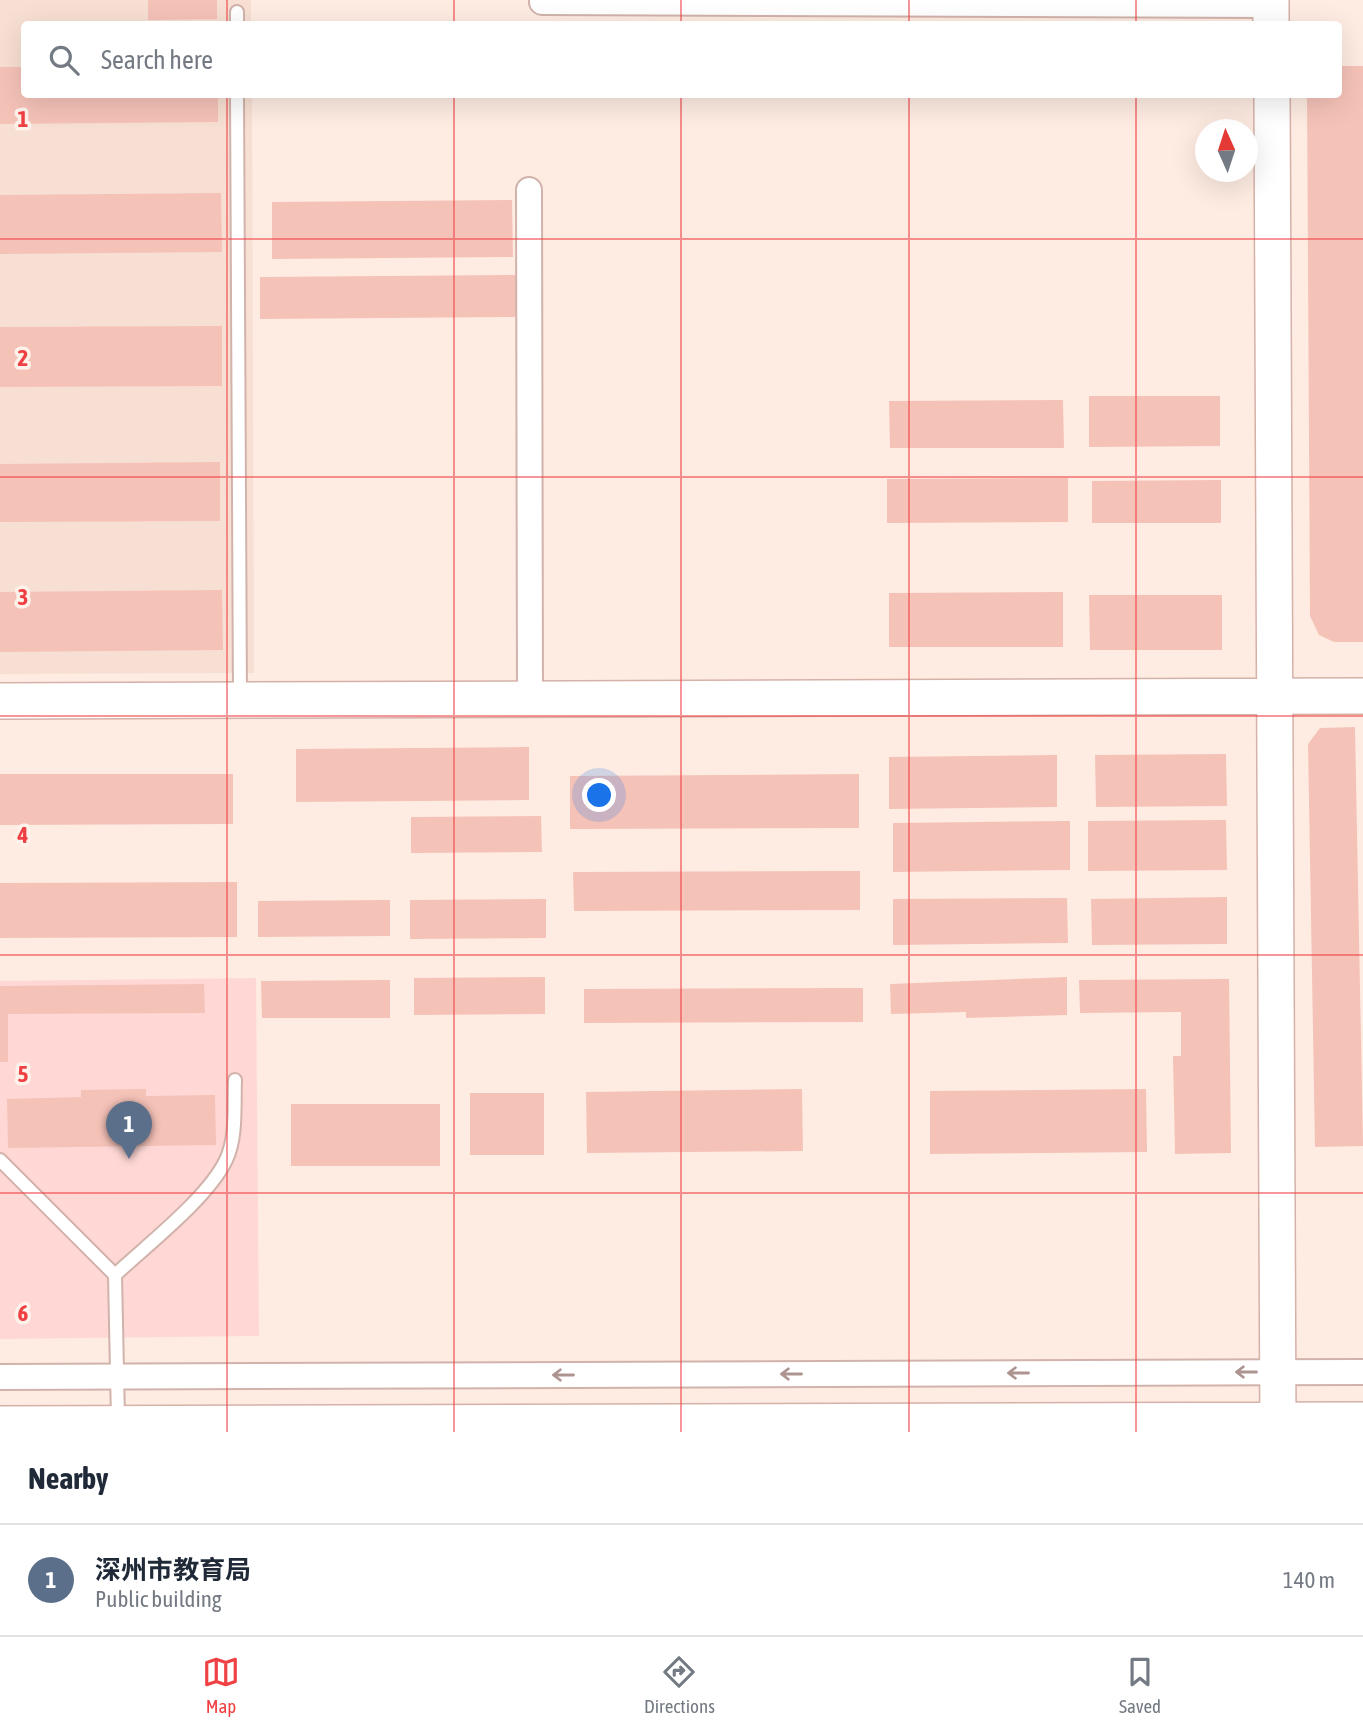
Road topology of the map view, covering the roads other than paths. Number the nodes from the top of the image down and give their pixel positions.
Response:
1 (671, 1) edge
2 (542, 2) dead end
3 (860, 2) edge
4 (1052, 2) edge
5 (1271, 10) edge
6 (237, 98) edge
7 (1272, 98) edge
8 (529, 190) dead end
9 (1363, 696) edge
10 (1275, 697) junction
11 (530, 699) junction
12 (240, 700) junction
13 (0, 701) edge
14 (235, 1080) dead end
15 (0, 1160) edge
16 (115, 1275) junction
17 (1363, 1371) edge
18 (1278, 1372) junction
19 (117, 1376) junction
20 (0, 1377) edge
21 (1363, 1420) edge
22 (118, 1423) junction
23 (0, 1424) edge
24 (1278, 1426) edge

1 - 2 street
1 - 3 street
3 - 4 street
4 - 5 street
6 - 12 lane
7 - 10 street
8 - 11 street
9 - 10 street
10 - 11 street
10 - 18 street
11 - 12 street
12 - 13 street
14 - 16 lane
15 - 16 lane
16 - 19 lane
17 - 18 street
18 -> 19 street
18 - 24 street
19 - 20 street
19 - 22 lane
21 - 24 street
22 - 23 street
22 - 24 street

